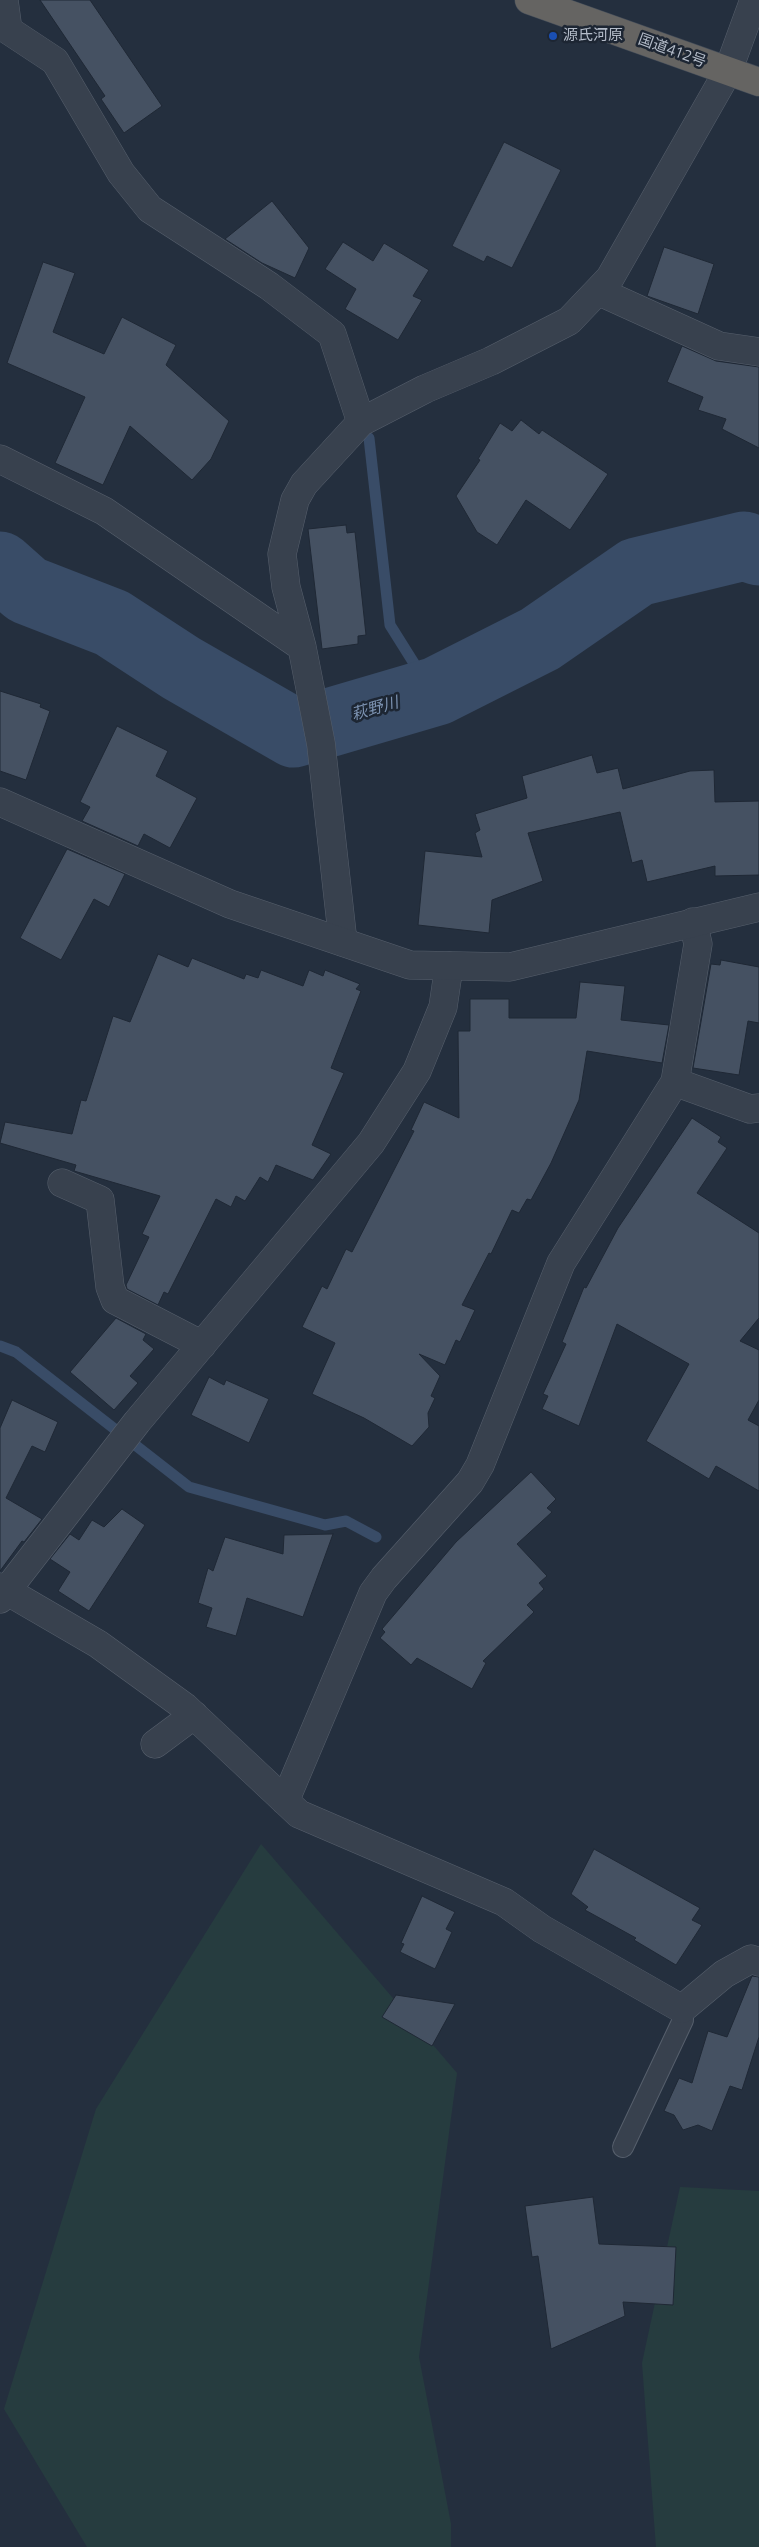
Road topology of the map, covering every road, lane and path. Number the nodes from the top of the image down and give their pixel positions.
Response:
1 (4, 0) edge
2 (529, 0) edge
3 (754, 0) edge
4 (728, 71) junction
5 (759, 82) edge
6 (598, 291) junction
7 (759, 352) edge
8 (361, 422) junction
9 (0, 458) edge
10 (302, 646) junction
11 (0, 802) edge
12 (759, 907) edge
13 (693, 922) junction
14 (343, 942) junction
15 (449, 966) junction
16 (675, 1082) junction
17 (759, 1108) edge
18 (62, 1184) dead end
19 (202, 1345) junction
20 (2, 1592) edge
21 (194, 1715) junction
22 (155, 1744) dead end
23 (285, 1801) junction
24 (759, 1962) edge
25 (682, 2009) junction
26 (623, 2147) dead end

1 - 8 street
2 - 4 highway, 国道412号
3 - 4 street
4 - 5 highway, 国道412号
4 - 6 street
6 - 7 street
6 - 8 street
8 - 10 street
9 - 10 street
10 - 14 street
11 - 14 street
12 - 13 street
13 - 15 street
13 - 16 street
14 - 15 street
15 - 19 street
16 - 17 street
16 - 23 street
18 - 19 street
19 - 20 street
20 - 21 street
21 - 22 street
21 - 23 street
23 - 25 street
24 - 25 street
25 - 26 lane

